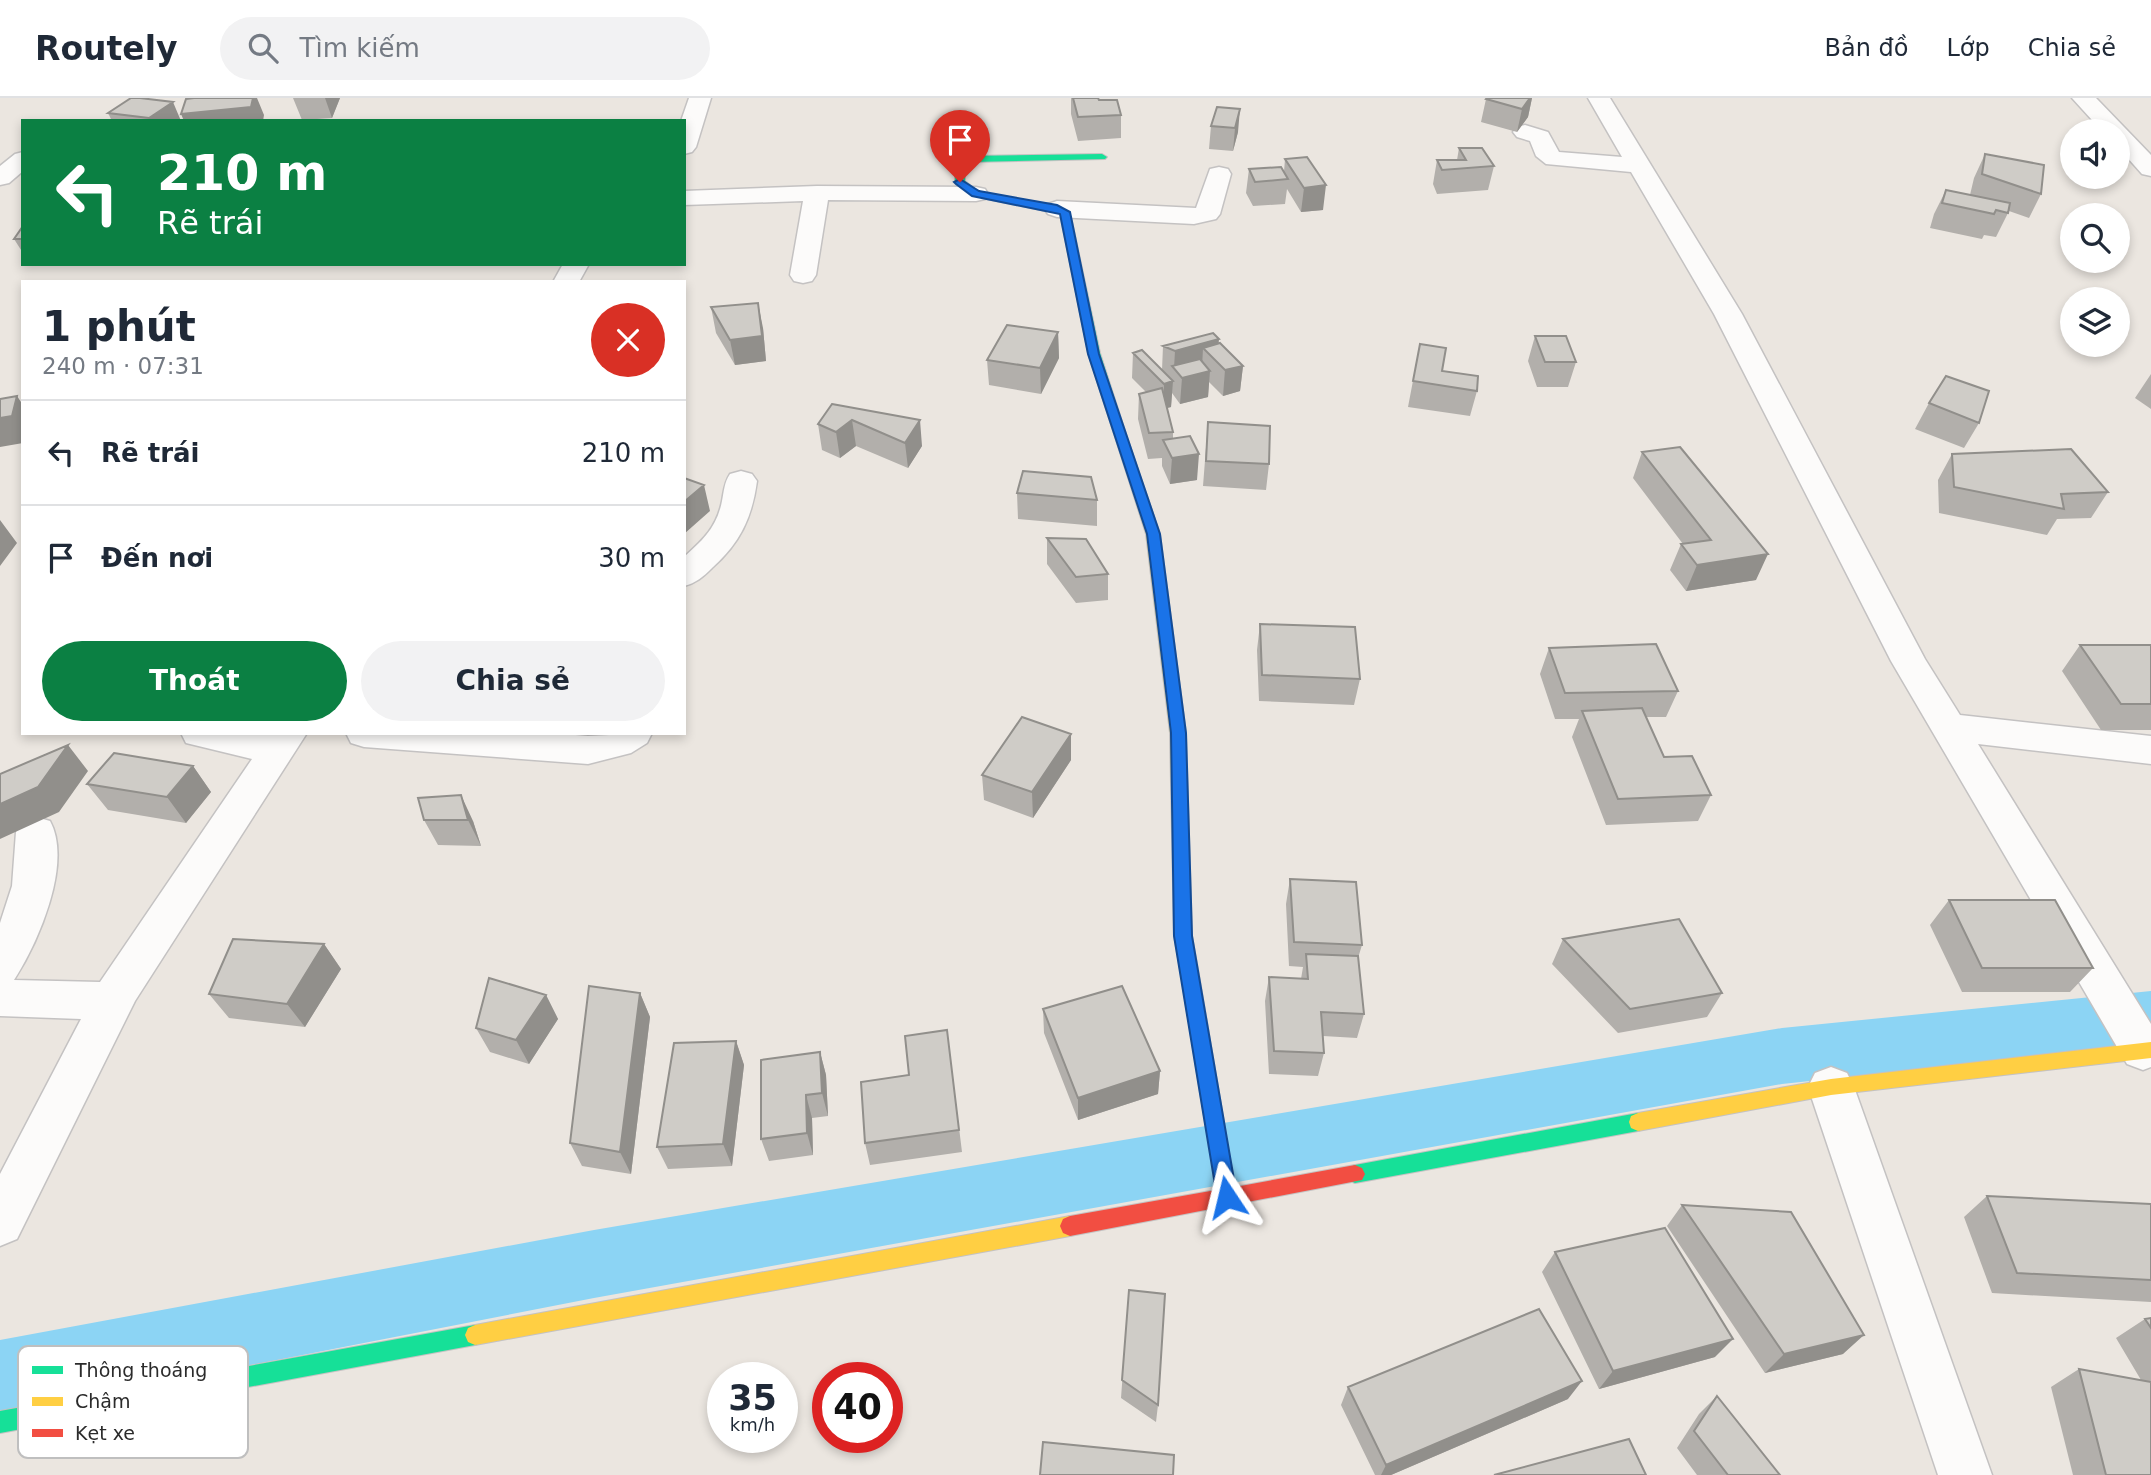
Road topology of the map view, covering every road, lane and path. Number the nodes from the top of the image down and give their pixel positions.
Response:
1 (700, 98) edge
2 (1599, 98) edge
3 (2083, 98) edge
4 (2103, 119) edge
5 (1525, 132) edge
6 (686, 142) edge
7 (2130, 147) edge
8 (1102, 157) dead end
9 (21, 162) edge
10 (1637, 165) junction
11 (2151, 169) edge
12 (1219, 174) dead end
13 (4, 192) edge
14 (817, 192) junction
15 (976, 194) junction
16 (686, 198) edge
17 (1057, 209) junction
18 (803, 275) dead end
19 (741, 481) dead end
20 (686, 573) edge
21 (1950, 727) junction
22 (207, 735) edge
23 (390, 735) edge
24 (631, 735) edge
25 (285, 741) edge
26 (2151, 750) edge
27 (36, 832) dead end
28 (0, 967) edge
29 (0, 998) edge
30 (113, 1001) junction
31 (2147, 1050) edge
32 (1831, 1087) junction
33 (1227, 1197) junction
34 (0, 1223) edge
35 (248, 1377) edge
36 (18, 1419) edge
37 (0, 1422) edge
38 (1965, 1475) edge

1 - 6 street
2 - 10 street
3 - 4 street
5 - 10 street
7 - 11 street
8 - 15 street
9 - 13 street
10 - 21 street
12 - 17 street
14 - 15 street
14 - 16 street
14 - 18 street
15 - 17 street
17 - 33 street
19 - 20 street
21 - 26 street
21 - 31 street
22 - 25 street
23 - 24 street
25 - 30 street
27 - 28 street
29 - 30 street
30 - 34 street
31 - 32 street
32 - 33 street
32 - 38 street
33 - 35 street
36 - 37 street

